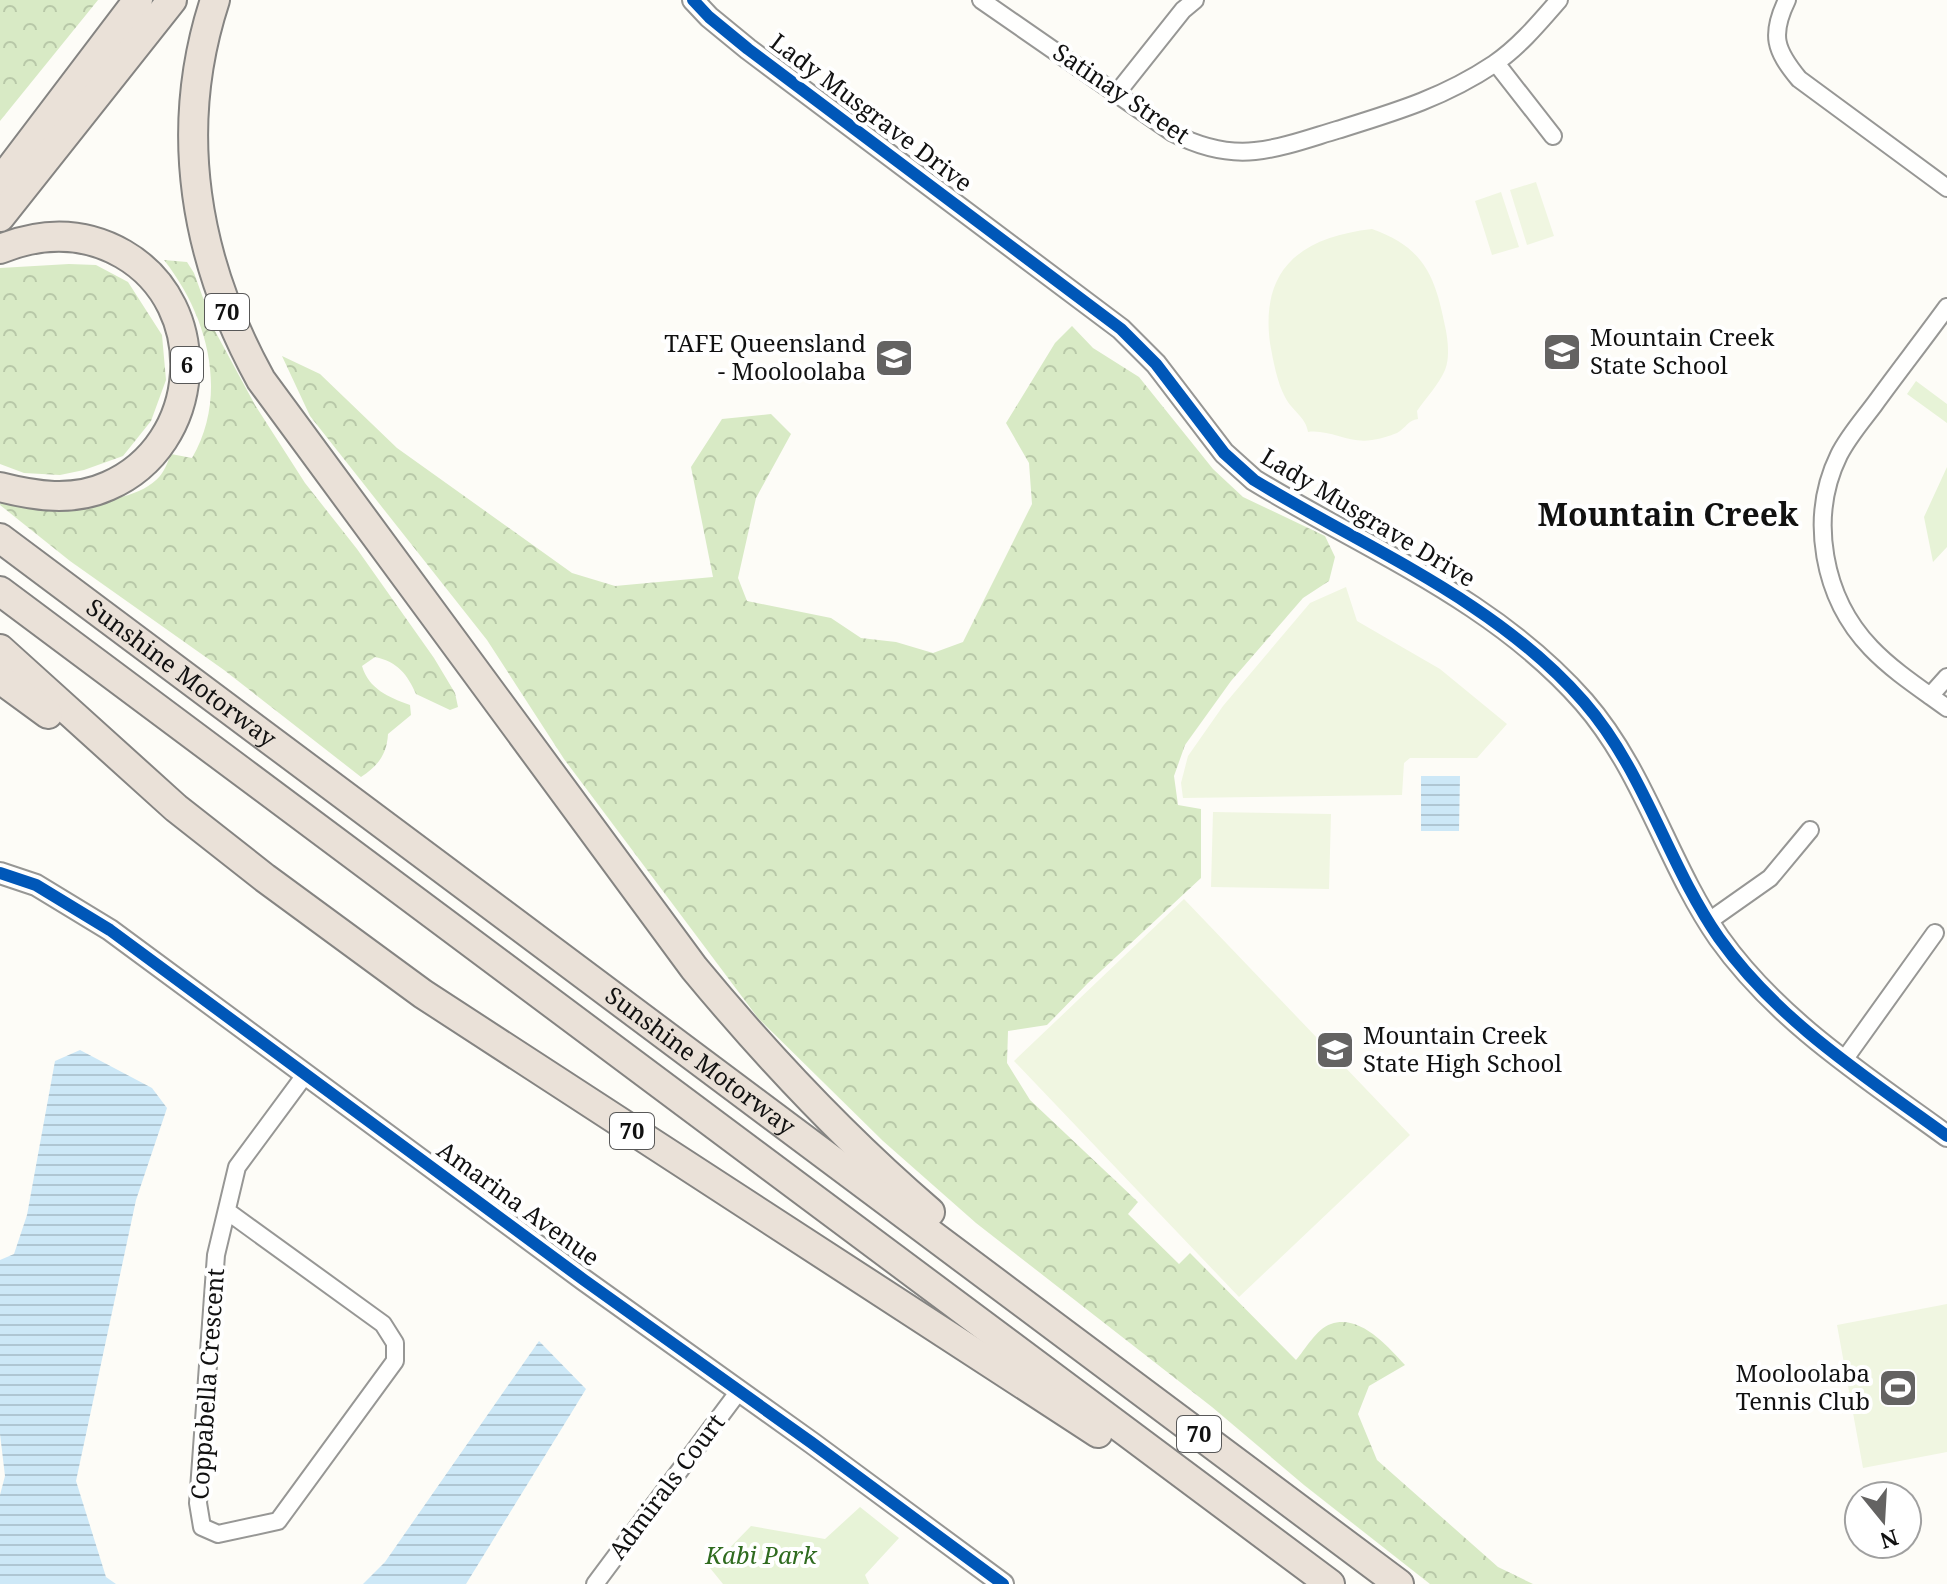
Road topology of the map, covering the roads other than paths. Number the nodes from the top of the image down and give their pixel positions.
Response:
1 (138, 0) edge
2 (172, 0) edge
3 (215, 0) edge
4 (693, 0) edge
5 (981, 0) edge
6 (1195, 0) edge
7 (1559, 0) edge
8 (1787, 0) edge
9 (1496, 63) junction
10 (1117, 93) junction
11 (35, 136) junction
12 (1553, 136) dead end
13 (0, 158) edge
14 (0, 182) edge
15 (1947, 188) edge
16 (0, 217) edge
17 (0, 249) edge
18 (1947, 307) edge
19 (0, 487) edge
20 (0, 538) edge
21 (0, 591) edge
22 (0, 649) edge
23 (1947, 677) edge
24 (0, 679) edge
25 (1930, 696) junction
26 (1947, 708) edge
27 (110, 749) junction
28 (1810, 830) dead end
29 (1, 880) edge
30 (1709, 921) junction
31 (1935, 933) dead end
32 (1844, 1060) junction
33 (305, 1075) junction
34 (1947, 1136) edge
35 (227, 1211) junction
36 (999, 1283) junction
37 (739, 1391) junction
38 (1180, 1472) junction
39 (595, 1584) edge
40 (1003, 1584) edge
41 (1330, 1584) edge
42 (1399, 1584) edge

1 - 11 highway
2 - 16 highway
3 - 36 highway, 70
4 - 30 street, Lady Musgrave Drive
5 - 10 street, Satinay Street
6 - 10 street
7 - 9 street, Satinay Street
8 - 15 street
9 - 10 street, Satinay Street
9 - 12 street
11 - 13 highway
11 - 14 highway
17 - 19 highway, 6
18 - 25 street
20 - 36 highway, Sunshine Motorway
21 - 38 highway, Sunshine Motorway
22 - 27 highway, 70
23 - 25 street
24 - 27 highway
25 - 26 street
27 - 38 highway, 70
28 - 30 street
29 - 33 street, Amarina Avenue
30 - 32 street, Lady Musgrave Drive
31 - 32 street
32 - 34 street, Lady Musgrave Drive
33 - 35 street, Coppabella Crescent
33 - 37 street, Amarina Avenue
35 - 35 street, Coppabella Crescent
36 - 42 highway, Sunshine Motorway / 70
37 - 39 street, Admirals Court
37 - 40 street, Amarina Avenue
38 - 41 highway, Sunshine Motorway / 70

